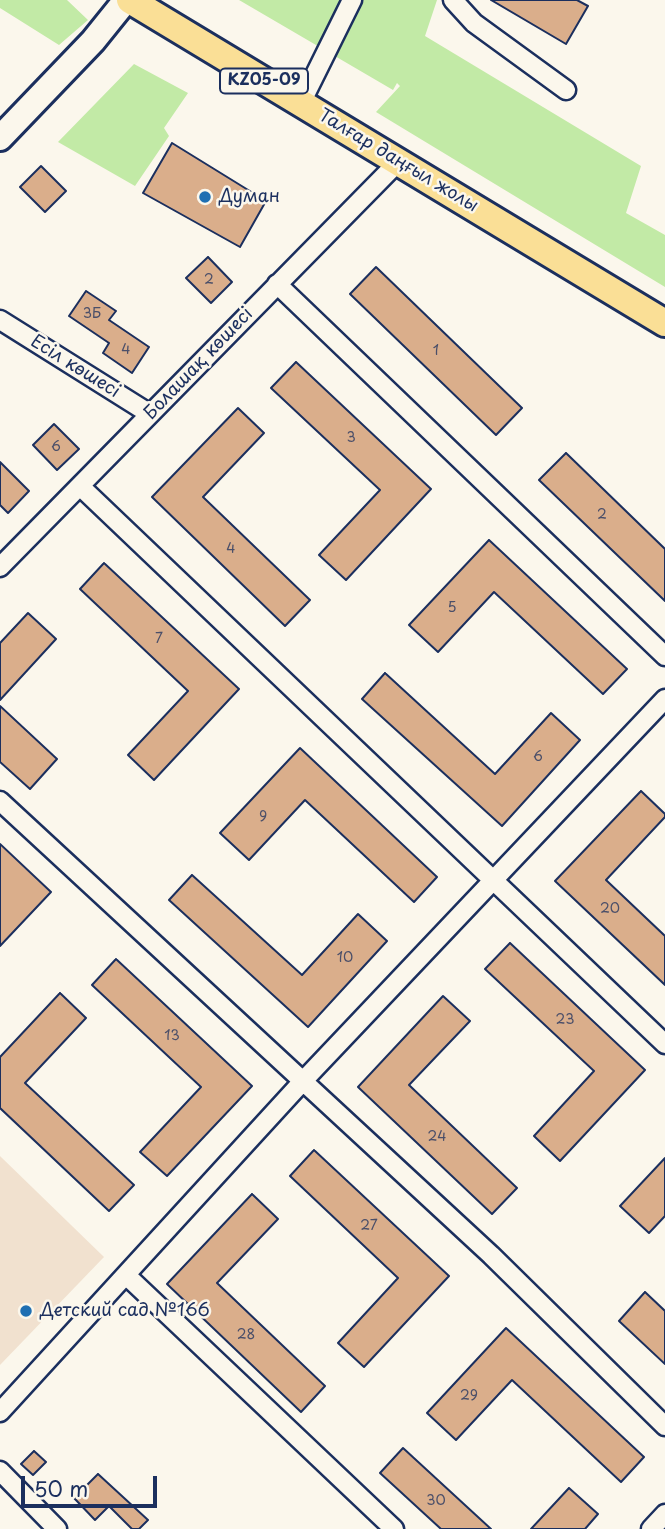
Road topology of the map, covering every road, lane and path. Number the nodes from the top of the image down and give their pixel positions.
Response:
1 (128, 0) edge
2 (352, 0) edge
3 (453, 0) edge
4 (566, 90) dead end
5 (301, 103) junction
6 (0, 138) edge
7 (398, 162) junction
8 (277, 284) junction
9 (0, 320) edge
10 (665, 323) edge
11 (150, 414) junction
12 (81, 487) junction
13 (0, 566) edge
14 (665, 656) edge
15 (665, 699) edge
16 (0, 801) edge
17 (494, 881) junction
18 (665, 1044) edge
19 (303, 1081) junction
20 (127, 1276) junction
21 (0, 1412) edge
22 (665, 1426) edge
23 (0, 1471) edge
24 (665, 1514) edge
25 (57, 1529) edge
26 (394, 1529) edge
27 (651, 1529) edge

1 - 5 main road, Талғар даңғыл жолы / KZ05-09
1 - 6 street
2 - 5 street
3 - 4 street
5 - 7 main road, Талғар даңғыл жолы / KZ05-09
7 - 8 street, Болашақ көшесі
7 - 10 main road, Талғар даңғыл жолы / KZ05-09
8 - 11 street, Болашақ көшесі
8 - 14 street
9 - 11 street, Есіл көшесі
11 - 12 street, Болашақ көшесі
12 - 13 street, Болашақ көшесі
12 - 17 street
15 - 17 street
16 - 19 street
17 - 18 street
17 - 19 street
19 - 20 street
19 - 22 street
20 - 21 street
20 - 26 street
23 - 25 street
24 - 27 street

